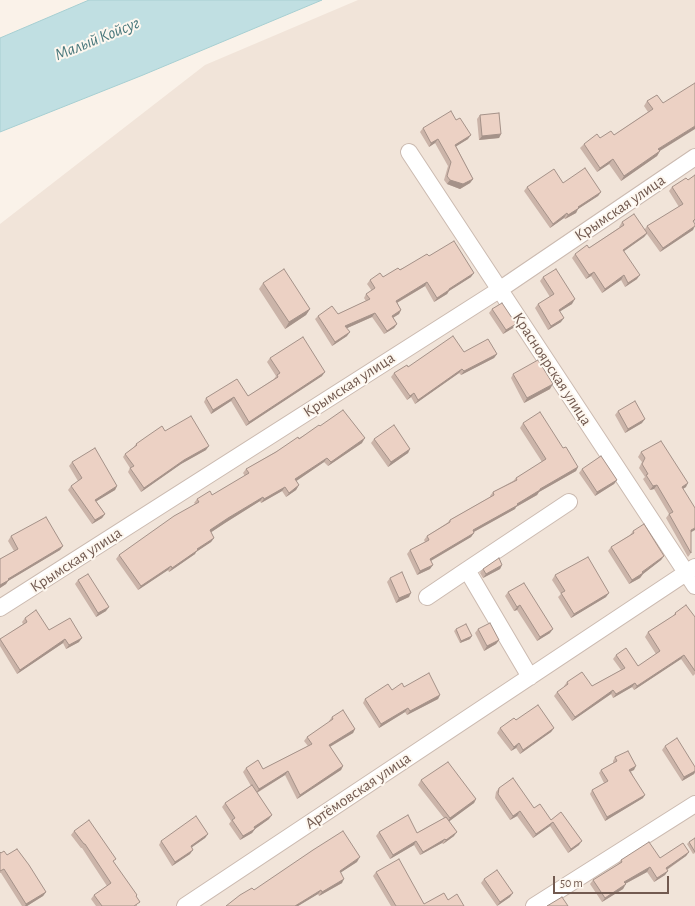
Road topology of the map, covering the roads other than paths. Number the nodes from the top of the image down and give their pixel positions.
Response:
1 (409, 152) dead end
2 (695, 157) edge
3 (499, 290) junction
4 (568, 502) dead end
5 (467, 570) junction
6 (692, 575) edge
7 (427, 597) dead end
8 (0, 608) edge
9 (530, 677) junction
10 (695, 804) edge
11 (185, 906) edge
12 (534, 906) edge

1 - 3 street, Красноярская улица
2 - 3 street, Крымская улица
3 - 6 street, Красноярская улица
3 - 8 street, Крымская улица
4 - 5 street
5 - 7 street
5 - 9 street
6 - 9 street, Артёмовская улица
9 - 11 street, Артёмовская улица
10 - 12 street

